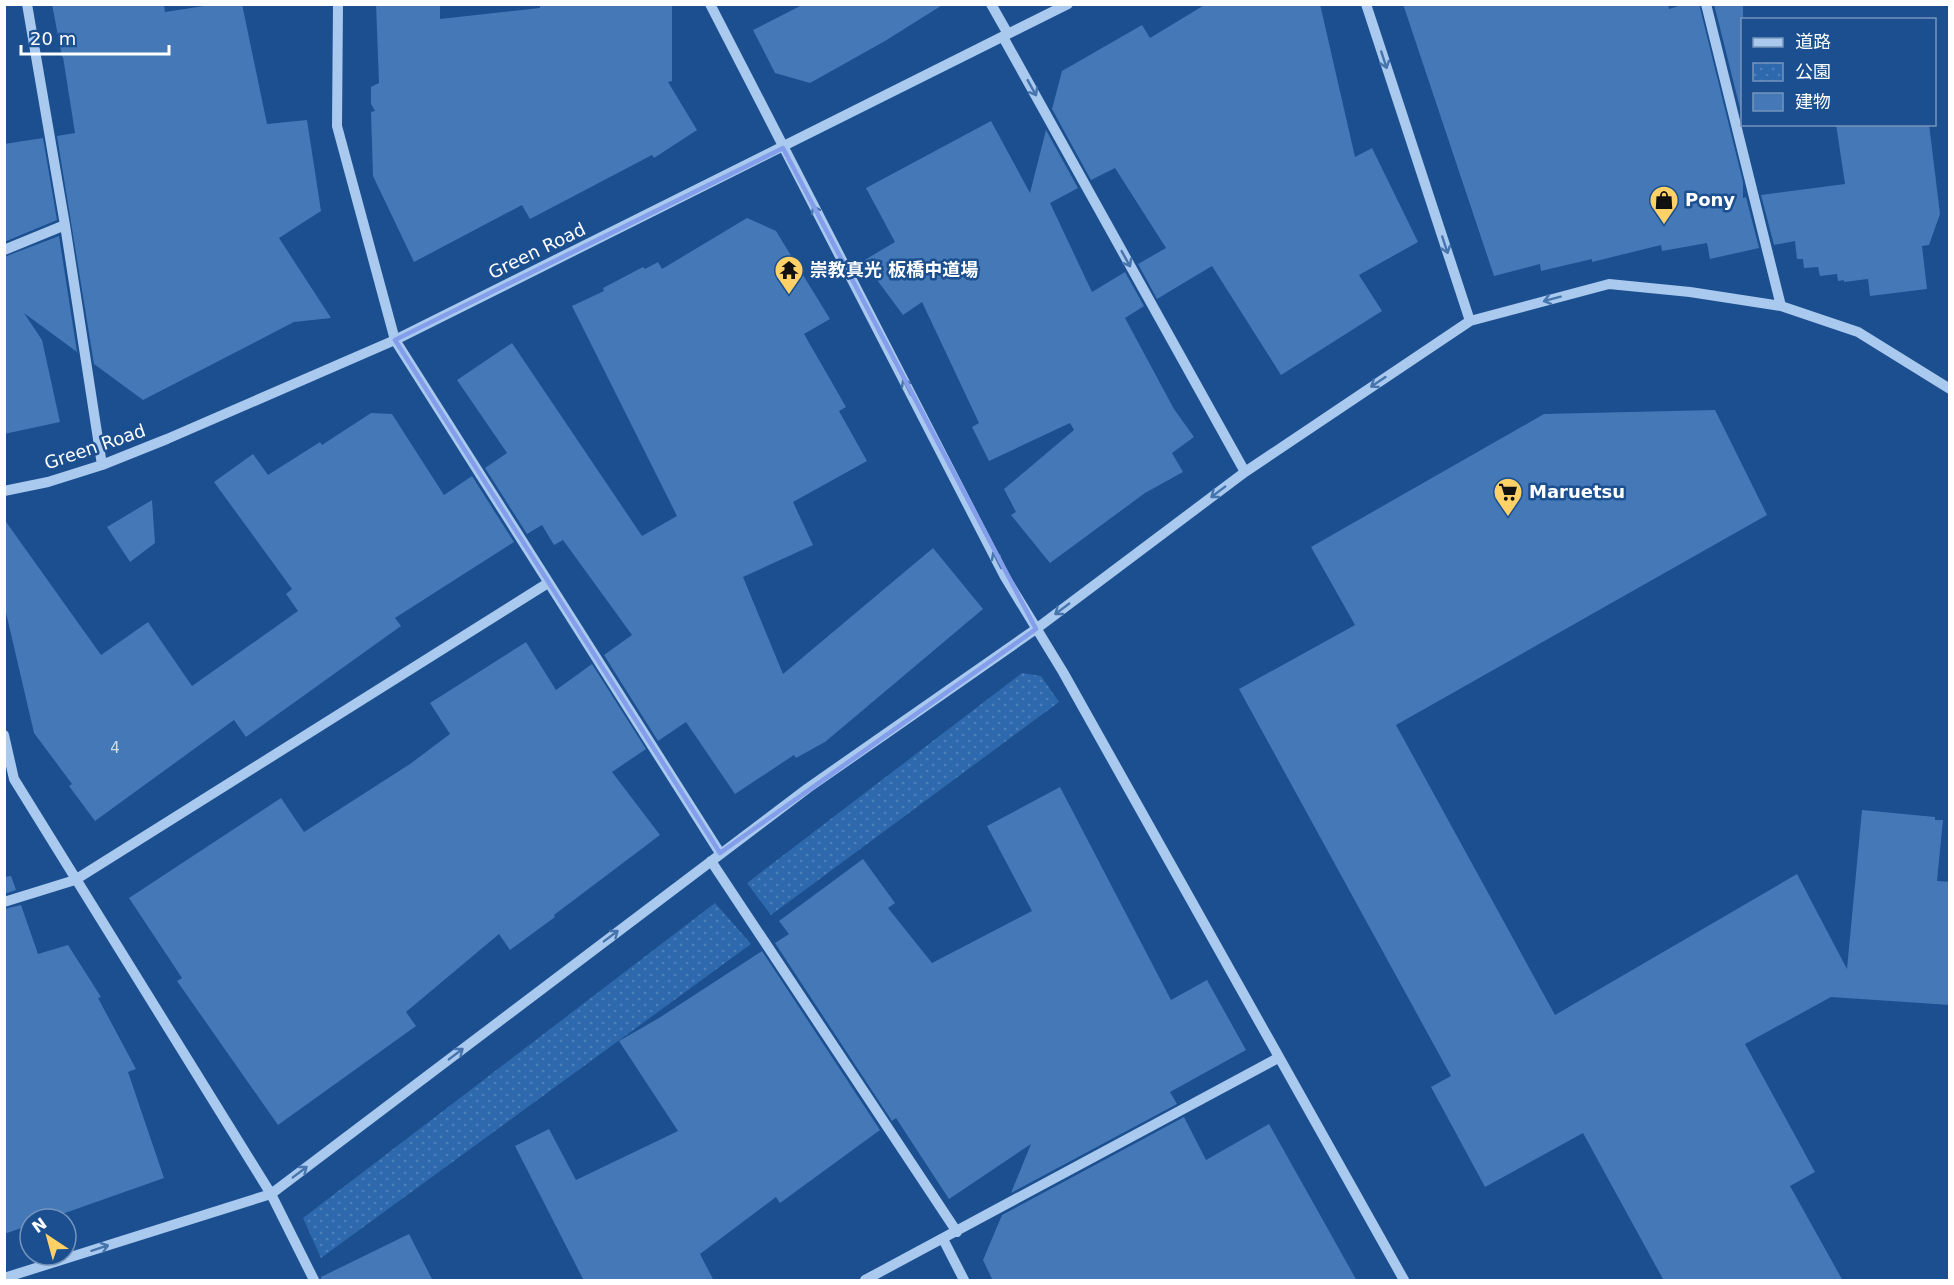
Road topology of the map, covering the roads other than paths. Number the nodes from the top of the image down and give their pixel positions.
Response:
1 (27, 4) edge
2 (338, 4) edge
3 (710, 4) edge
4 (991, 4) edge
5 (1068, 4) edge
6 (1366, 4) edge
7 (1706, 4) edge
8 (1006, 36) junction
9 (783, 148) junction
10 (65, 225) junction
11 (4, 250) edge
12 (1781, 306) junction
13 (1470, 321) junction
14 (395, 340) junction
15 (1950, 389) edge
16 (102, 465) junction
17 (1245, 472) junction
18 (4, 491) edge
19 (548, 583) junction
20 (1036, 629) junction
21 (4, 735) edge
22 (716, 857) junction
23 (75, 880) junction
24 (4, 902) edge
25 (1278, 1058) junction
26 (271, 1194) junction
27 (957, 1232) junction
28 (943, 1239) junction
29 (4, 1278) edge
30 (314, 1281) edge
31 (865, 1281) edge
32 (964, 1281) edge
33 (1404, 1281) edge

1 - 10 street
2 - 14 street
3 - 9 street
4 - 8 street
5 - 8 street, Green Road
6 -> 13 street
7 - 12 street
8 - 9 street, Green Road
8 -> 17 street
9 - 14 street, Green Road
20 -> 9 street
10 - 11 street
10 - 16 street
12 -> 13 street
12 - 15 street
13 -> 17 street
14 - 16 street, Green Road
14 - 19 street
16 - 18 street, Green Road
17 -> 20 street
19 - 22 street
19 - 23 street
20 - 22 street
20 - 25 street
21 - 23 street
26 -> 22 street
22 - 27 street
23 - 24 street
23 - 26 street
25 - 27 street
25 - 33 street
29 -> 26 street
26 - 30 street
27 - 28 street
28 - 31 street
28 - 32 street

